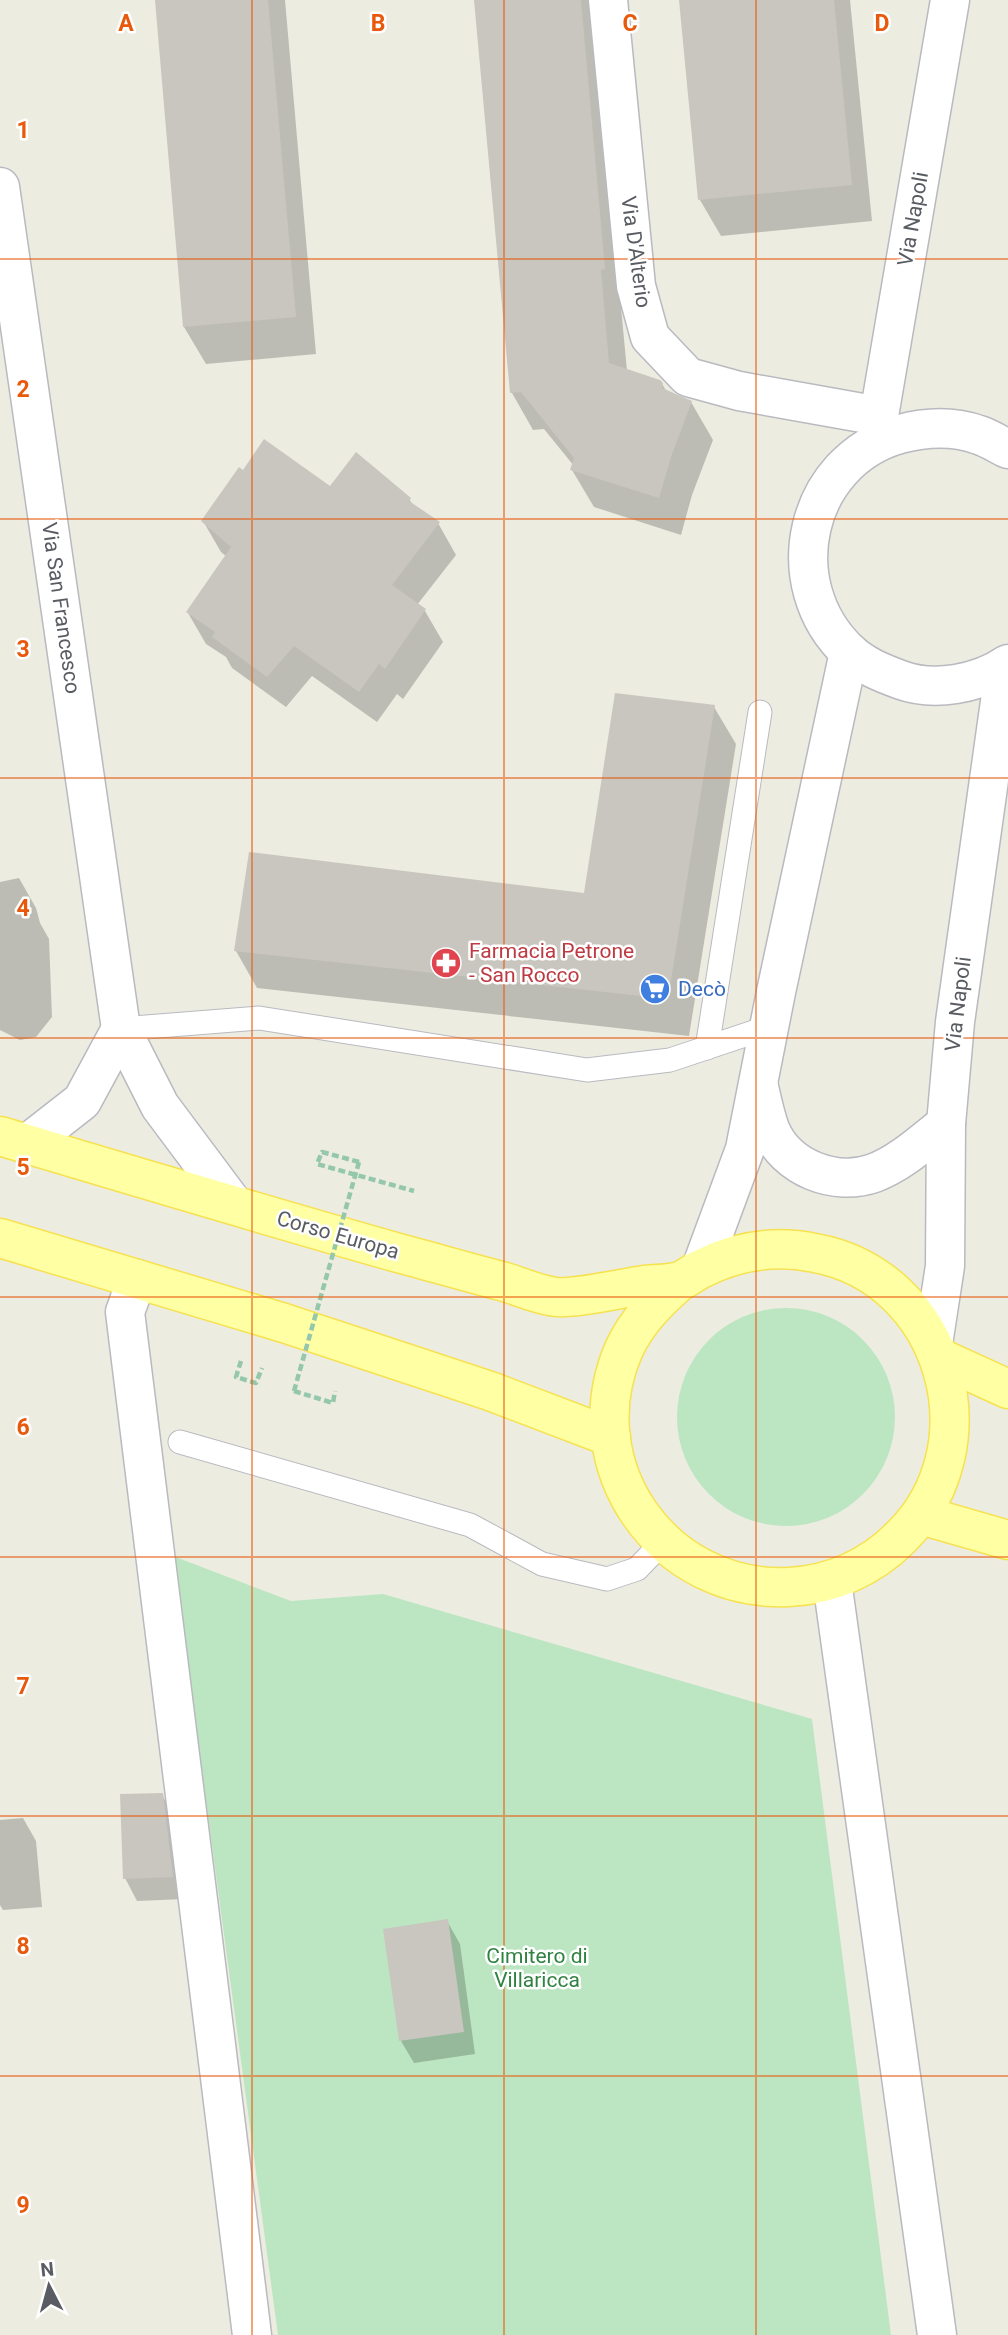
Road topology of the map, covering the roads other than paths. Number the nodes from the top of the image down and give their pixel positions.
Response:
1 (608, 0) edge
2 (950, 0) edge
3 (0, 187) edge
4 (881, 428) junction
5 (1008, 449) edge
6 (849, 652) junction
7 (1007, 665) edge
8 (760, 712) dead end
9 (769, 1027) junction
10 (121, 1029) junction
11 (707, 1048) junction
12 (758, 1085) junction
13 (946, 1124) junction
14 (14, 1140) edge
15 (234, 1205) junction
16 (0, 1238) edge
17 (691, 1274) junction
18 (136, 1279) junction
19 (937, 1351) junction
20 (1008, 1389) edge
21 (611, 1437) junction
22 (180, 1442) dead end
23 (921, 1515) junction
24 (1008, 1540) edge
25 (663, 1542) junction
26 (832, 1581) junction
27 (252, 2335) edge
28 (937, 2335) edge

1 - 4 street, Via D'Alterio
2 - 4 street, Via Napoli
3 - 10 street, Via San Francesco
4 - 5 street
4 - 6 street
6 - 7 street
6 - 9 street
7 - 13 street, Via Napoli
8 - 11 lane
9 - 11 lane
9 - 12 street
10 - 11 lane
10 - 14 street
10 - 15 street, Via San Francesco
12 - 13 street
12 - 17 street
13 - 19 street, Via Napoli
14 - 15 main road, Corso Europa
15 - 17 main road, Corso Europa
16 - 18 main road
17 - 19 main road
17 - 21 main road
18 - 21 main road
18 - 27 street
19 - 20 main road
19 - 23 main road
21 - 25 main road
22 - 25 lane
23 - 24 main road
23 - 26 main road
25 - 26 main road
26 - 28 street

